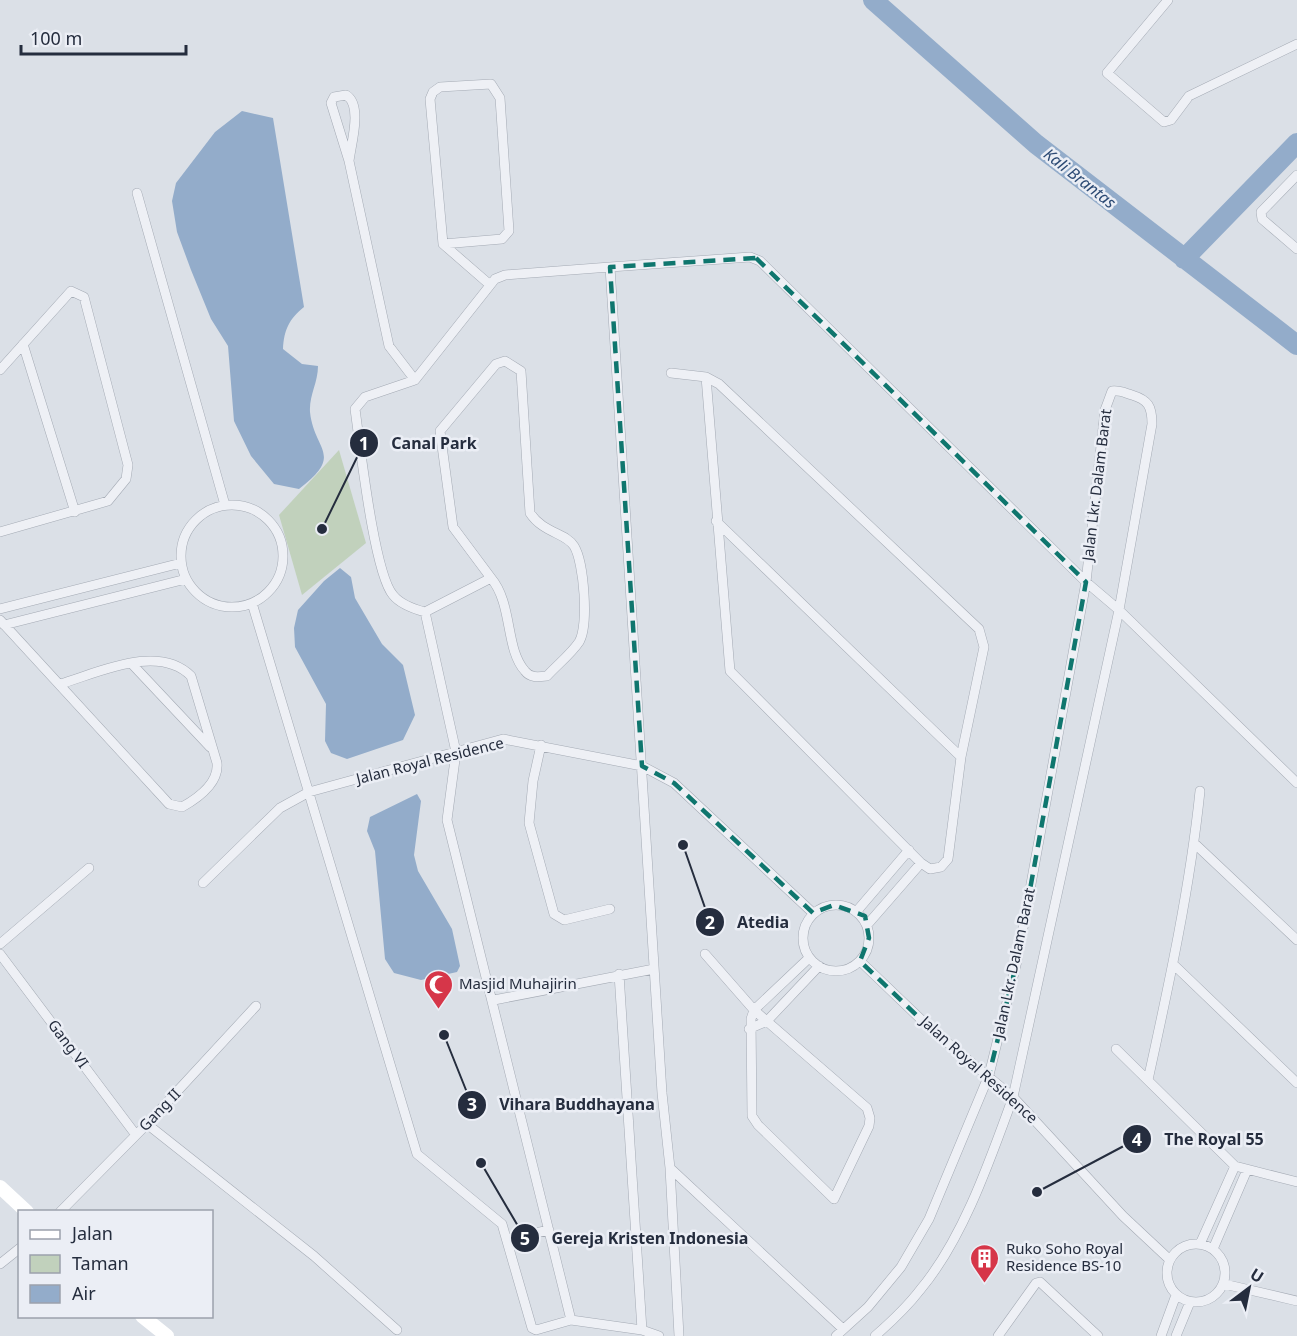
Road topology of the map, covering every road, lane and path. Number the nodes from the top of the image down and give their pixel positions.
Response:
1 (1168, 0) edge
2 (1297, 44) edge
3 (349, 161) junction
4 (1297, 175) edge
5 (137, 194) dead end
6 (443, 244) junction
7 (1297, 249) edge
8 (610, 267) junction
9 (489, 284) junction
10 (23, 344) junction
11 (0, 370) edge
12 (671, 373) dead end
13 (706, 377) junction
14 (415, 380) junction
15 (225, 505) junction
16 (75, 512) junction
17 (716, 521) junction
18 (1, 529) edge
19 (181, 563) junction
20 (491, 578) junction
21 (186, 579) junction
22 (1086, 582) junction
23 (252, 603) junction
24 (0, 609) edge
25 (1119, 610) junction
26 (425, 612) junction
27 (2, 622) edge
28 (131, 663) junction
29 (60, 684) junction
30 (541, 745) junction
31 (212, 749) junction
32 (456, 752) junction
33 (961, 757) junction
34 (642, 766) junction
35 (1297, 783) edge
36 (1200, 790) dead end
37 (309, 792) junction
38 (1194, 843) junction
39 (909, 850) junction
40 (921, 863) junction
41 (89, 868) dead end
42 (204, 883) dead end
43 (610, 909) dead end
44 (856, 912) junction
45 (813, 913) junction
46 (867, 925) junction
47 (1297, 940) edge
48 (0, 944) edge
49 (0, 954) edge
50 (705, 954) dead end
51 (809, 958) junction
52 (860, 961) junction
53 (1173, 964) junction
54 (819, 966) junction
55 (654, 969) junction
56 (619, 974) junction
57 (494, 1000) junction
58 (256, 1006) dead end
59 (754, 1010) junction
60 (767, 1021) junction
61 (749, 1029) junction
62 (1116, 1048) dead end
63 (989, 1076) junction
64 (1148, 1080) junction
65 (1297, 1083) edge
66 (1012, 1097) junction
67 (147, 1124) junction
68 (136, 1135) junction
69 (1235, 1166) junction
70 (670, 1168) junction
71 (1247, 1170) junction
72 (1297, 1182) edge
73 (0, 1186) edge
74 (25, 1210) edge
75 (62, 1210) edge
76 (549, 1230) junction
77 (508, 1239) junction
78 (1200, 1244) junction
79 (1213, 1249) junction
80 (18, 1250) edge
81 (1170, 1260) junction
82 (0, 1264) edge
83 (1224, 1284) junction
84 (1176, 1295) junction
85 (1297, 1301) edge
86 (1190, 1302) junction
87 (143, 1318) edge
88 (571, 1320) junction
89 (843, 1329) junction
90 (397, 1330) dead end
91 (642, 1330) junction
92 (167, 1336) edge
93 (659, 1336) edge
94 (679, 1336) edge
95 (836, 1336) edge
96 (875, 1336) edge
97 (998, 1336) edge
98 (1098, 1336) edge
99 (1161, 1336) edge
100 (1176, 1336) edge

1 - 2 street
3 - 3 street
3 - 14 street
4 - 7 street
5 - 15 street
6 - 6 street
6 - 9 street
8 - 9 street
8 - 22 street
8 - 34 street
9 - 14 street
10 - 11 street
10 - 16 street
10 - 16 street
12 - 13 street
13 - 17 street
13 - 33 street
14 - 26 street
15 - 19 street
15 - 23 street
16 - 18 street
17 - 33 street
17 - 39 street
19 - 21 street
19 - 24 street
20 - 20 street
20 - 26 street
21 - 23 street
21 - 27 street
22 - 25 street
22 - 25 street, Jalan Lkr. Dalam Barat
22 - 63 street, Jalan Lkr. Dalam Barat
23 - 37 street
25 - 35 street
25 - 66 street, Jalan Lkr. Dalam Barat
26 - 32 street
27 - 29 street
28 - 29 street
28 - 31 street
28 - 31 street
29 - 31 street
30 - 32 street, Jalan Royal Residence
30 - 34 street, Jalan Royal Residence
30 - 43 street
32 - 37 street, Jalan Royal Residence
32 - 57 street
33 - 40 street
34 - 45 street, Jalan Royal Residence
34 - 55 street
36 - 38 street
37 - 42 street, Jalan Royal Residence
37 - 77 street
38 - 47 street
38 - 53 street
39 - 40 street
39 - 44 street
40 - 46 street
41 - 48 street
44 - 45 street
44 - 46 street
45 - 51 street
46 - 52 street
49 - 68 street, Gang VI
50 - 59 street
51 - 54 street
51 - 59 street
52 - 54 street
52 - 63 street, Jalan Royal Residence
53 - 64 street
53 - 65 street
54 - 60 street
55 - 56 street
55 - 70 street
56 - 57 street
56 - 91 street
57 - 76 street
58 - 67 street, Gang II
59 - 60 street
59 - 61 street
60 - 61 street
60 - 61 street
62 - 64 street
63 - 66 street, Jalan Royal Residence
63 - 89 street, Jalan Lkr. Dalam Barat
64 - 69 street
66 - 81 street, Jalan Royal Residence
66 - 96 street, Jalan Lkr. Dalam Barat
67 - 68 street, Gang II
67 - 90 street
68 - 75 street, Gang II
69 - 71 street
69 - 78 street
70 - 89 street
70 - 94 street
71 - 72 street
71 - 79 street
73 - 74 street
76 - 77 street
76 - 88 street
77 - 88 street
78 - 79 street
78 - 81 street
79 - 83 street
80 - 82 street
81 - 84 street
83 - 85 street
83 - 86 street
84 - 86 street
84 - 99 street
86 - 100 street
87 - 92 street
88 - 91 street
89 - 95 street, Jalan Lkr. Dalam Barat
91 - 93 street
97 - 98 street

